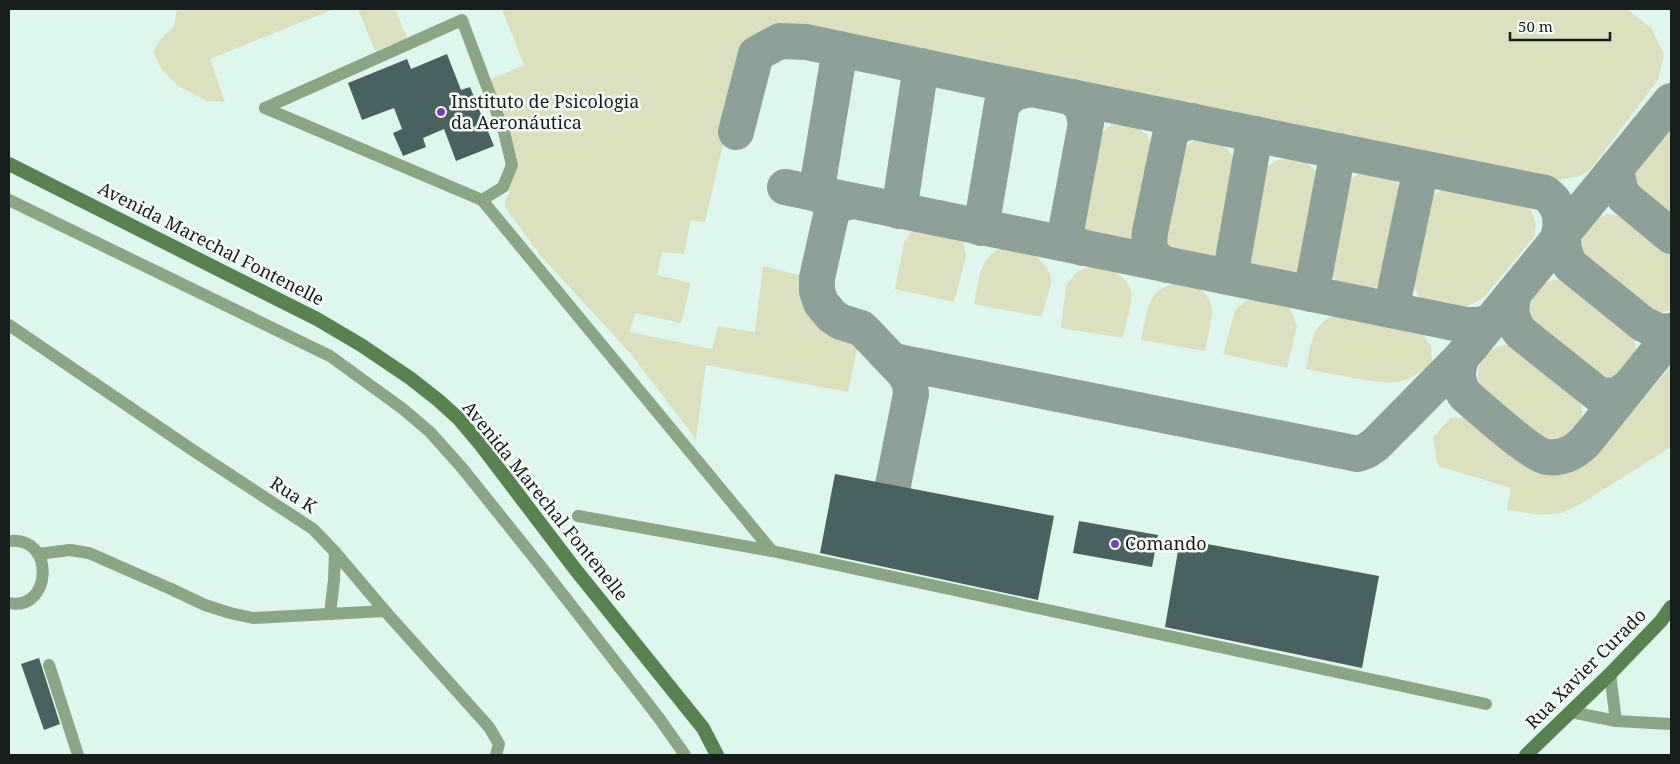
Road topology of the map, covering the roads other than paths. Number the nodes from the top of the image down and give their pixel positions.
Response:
1 (9, 164) edge
2 (9, 200) edge
3 (482, 200) junction
4 (9, 325) edge
5 (578, 516) dead end
6 (9, 541) edge
7 (772, 551) junction
8 (336, 552) junction
9 (38, 554) junction
10 (9, 603) edge
11 (1671, 607) edge
12 (385, 611) junction
13 (330, 614) junction
14 (49, 666) dead end
15 (1610, 674) junction
16 (1486, 704) dead end
17 (1571, 712) junction
18 (1616, 721) junction
19 (1671, 724) edge
20 (78, 755) edge
21 (496, 755) edge
22 (685, 755) edge
23 (717, 755) edge
24 (1526, 755) edge

1 - 23 main road, Avenida Marechal Fontenelle
2 - 22 street
3 - 3 street
3 - 7 street
4 - 8 street, Rua K
5 - 7 street
6 - 9 street
7 - 16 street
8 - 12 street, Rua K
8 - 13 street
9 - 10 street
9 - 13 street
11 - 15 main road, Rua Xavier Curado
12 - 13 street
12 - 21 street, Rua K
14 - 20 street
15 - 17 main road, Rua Xavier Curado
15 - 18 street
17 - 18 street
17 - 24 main road, Rua Xavier Curado
18 - 19 street

